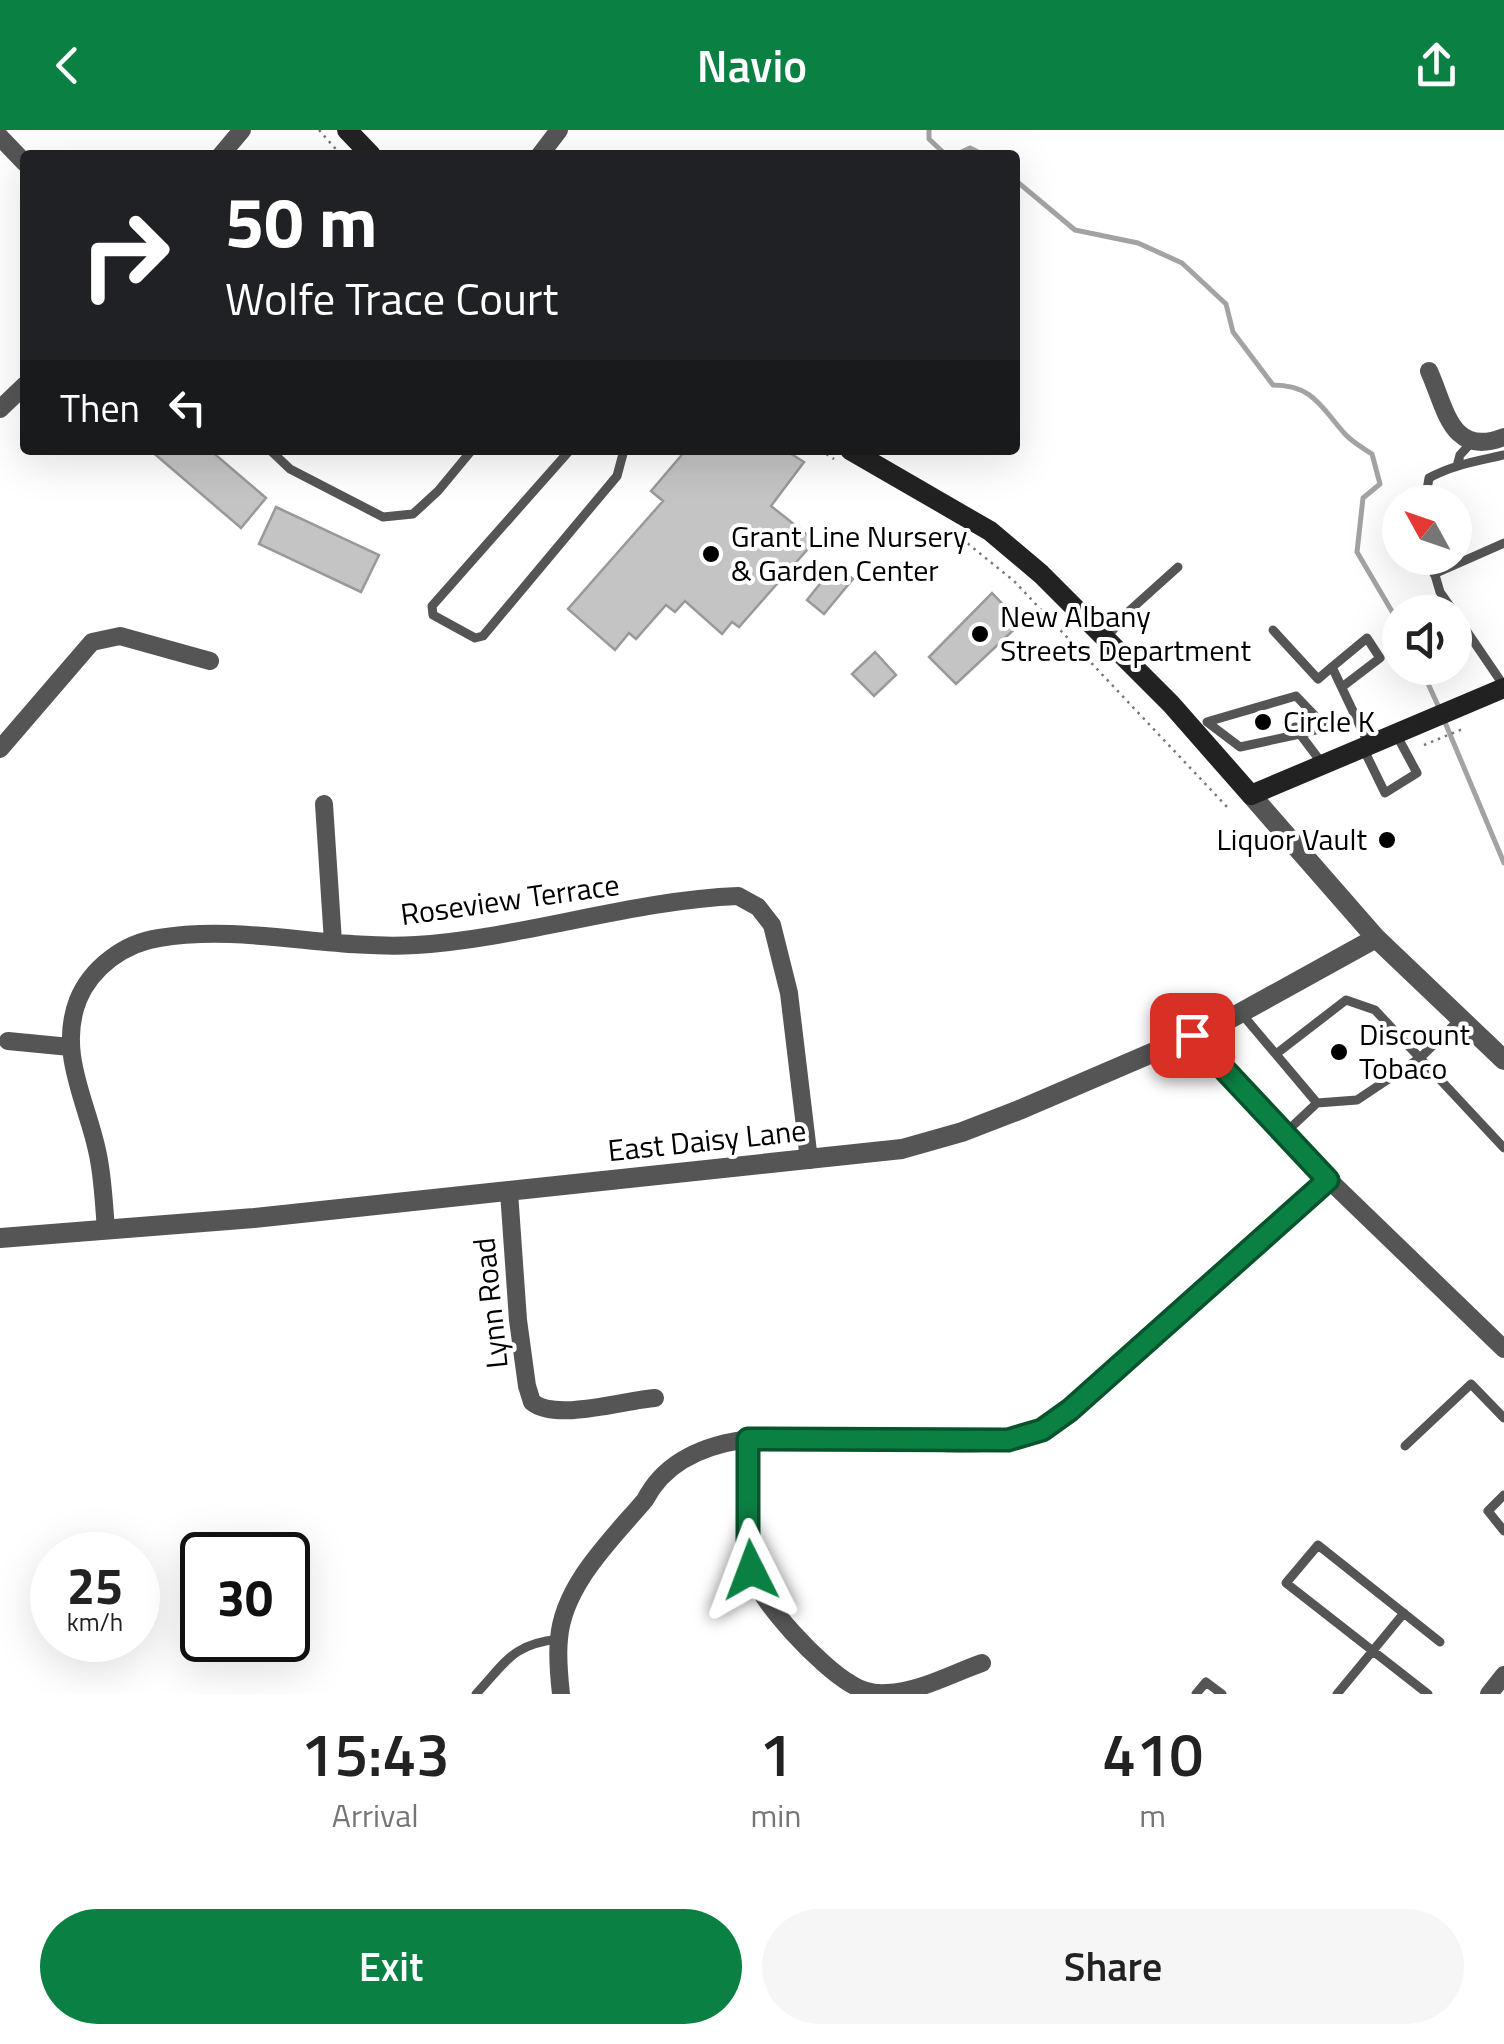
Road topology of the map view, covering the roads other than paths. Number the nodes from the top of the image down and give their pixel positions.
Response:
1 (242, 130) edge
2 (348, 130) edge
3 (559, 130) edge
4 (0, 137) edge
5 (225, 150) edge
6 (367, 150) edge
7 (544, 150) edge
8 (20, 157) edge
9 (1430, 371) dead end
10 (20, 390) edge
11 (0, 409) edge
12 (1504, 437) edge
13 (1471, 443) junction
14 (275, 455) edge
15 (468, 455) edge
16 (566, 455) edge
17 (623, 455) edge
18 (859, 455) edge
19 (1504, 455) edge
20 (1458, 466) junction
21 (1429, 485) edge
22 (1504, 542) edge
23 (1472, 557) edge
24 (1178, 567) dead end
25 (1273, 630) dead end
26 (1106, 638) junction
27 (1472, 640) edge
28 (210, 661) dead end
29 (1332, 667) junction
30 (1342, 686) junction
31 (1504, 687) edge
32 (1201, 724) junction
33 (1298, 731) junction
34 (1396, 734) junction
35 (1366, 746) junction
36 (0, 749) edge
37 (1323, 764) junction
38 (1251, 795) junction
39 (324, 804) dead end
40 (1376, 938) junction
41 (332, 942) junction
42 (1241, 1014) junction
43 (1459, 1020) junction
44 (1192, 1035) junction
45 (8, 1041) dead end
46 (70, 1047) junction
47 (1276, 1054) junction
48 (1420, 1058) junction
49 (1504, 1060) edge
50 (1316, 1103) junction
51 (1286, 1133) junction
52 (1504, 1148) edge
53 (810, 1160) junction
54 (1328, 1180) junction
55 (509, 1192) junction
56 (106, 1230) junction
57 (0, 1238) edge
58 (1504, 1349) edge
59 (656, 1398) dead end
60 (1504, 1418) edge
61 (748, 1439) junction
62 (1405, 1446) dead end
63 (1504, 1495) edge
64 (1504, 1532) edge
65 (1404, 1614) junction
66 (559, 1639) junction
67 (1440, 1642) dead end
68 (1372, 1650) junction
69 (982, 1662) dead end
70 (1504, 1675) edge
71 (476, 1694) edge
72 (560, 1694) edge
73 (1196, 1694) edge
74 (1222, 1694) edge
75 (1337, 1694) edge
76 (1428, 1694) edge
77 (1488, 1694) edge

1 - 5 street
2 - 6 main road
3 - 7 street
4 - 8 street
9 - 13 street
10 - 11 street
12 - 13 street
13 - 20 lane
14 - 15 lane
16 - 17 lane
18 - 26 main road
19 - 20 lane
20 - 21 lane
22 - 23 lane
24 - 26 lane
25 - 29 lane
26 - 32 main road
27 - 31 lane
28 - 36 street
29 - 30 lane
29 - 30 lane
30 - 35 lane
31 - 34 main road
32 - 33 lane
32 - 33 lane
32 - 38 main road
33 - 37 lane
34 - 35 main road
34 - 35 lane
35 - 37 main road
37 - 38 main road
38 - 40 street
39 - 41 street
40 - 42 street, East Daisy Lane
40 - 43 street
41 - 46 street, Roseview Terrace
41 - 53 street, Roseview Terrace
42 - 44 street, East Daisy Lane
42 - 47 lane
43 - 48 lane
43 - 49 street
44 - 51 street
44 - 53 street, East Daisy Lane
45 - 46 street
46 - 56 street, Roseview Terrace
47 - 48 lane
47 - 50 lane
48 - 50 lane
48 - 52 lane
50 - 51 lane
51 - 54 street
53 - 55 street, East Daisy Lane
54 - 58 street
54 - 61 street
55 - 56 street, East Daisy Lane
55 - 59 street, Lynn Road
56 - 57 street, East Daisy Lane
60 - 62 lane
61 - 66 street
61 - 69 street
63 - 64 lane
65 - 67 lane
65 - 68 lane
65 - 68 lane
66 - 71 lane
66 - 72 street
68 - 75 lane
68 - 76 lane
70 - 77 street
73 - 74 lane

